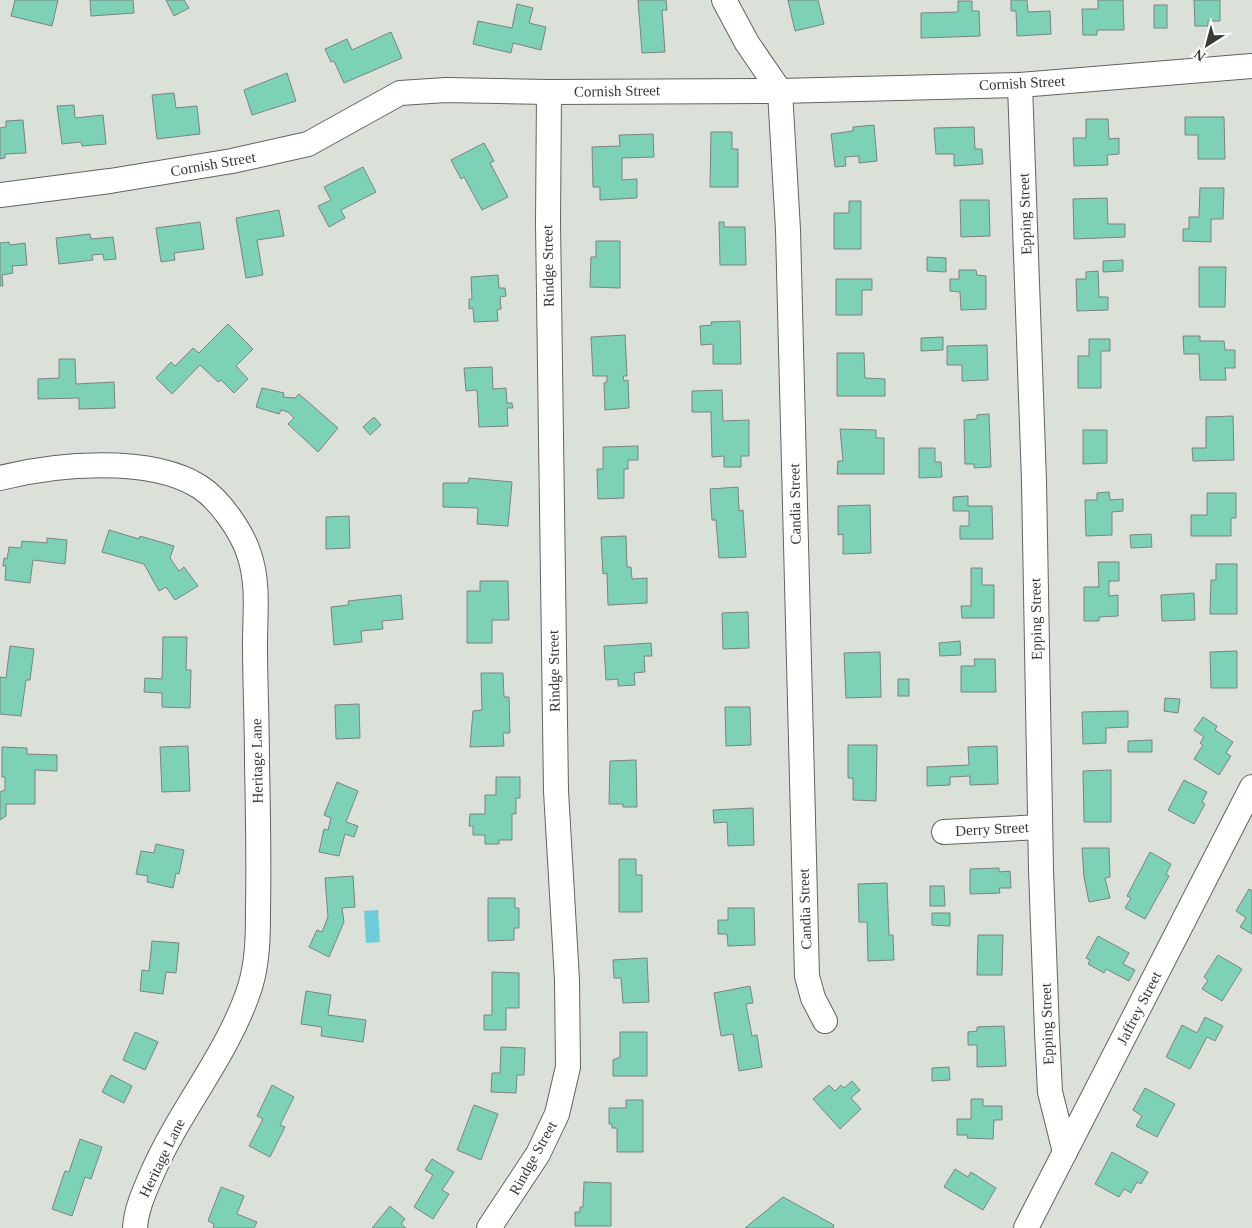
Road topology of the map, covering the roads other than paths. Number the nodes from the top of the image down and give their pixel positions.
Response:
1 (724, 0) edge
2 (1252, 66) edge
3 (1020, 85) junction
4 (780, 91) junction
5 (548, 92) junction
6 (0, 195) edge
7 (0, 478) edge
8 (1252, 787) edge
9 (1040, 826) junction
10 (944, 832) dead end
11 (825, 1021) dead end
12 (1065, 1152) junction
13 (496, 1225) edge
14 (135, 1228) edge
15 (1026, 1228) edge

1 - 4 street
2 - 3 street, Cornish Street
3 - 4 street, Cornish Street
3 - 9 street, Epping Street
4 - 5 street, Cornish Street
4 - 11 street, Candia Street
5 - 6 street, Cornish Street
5 - 13 street, Rindge Street
7 - 14 street, Heritage Lane
8 - 12 street, Jaffrey Street
9 - 10 street, Derry Street
9 - 12 street, Epping Street
12 - 15 street, Jaffrey Street

